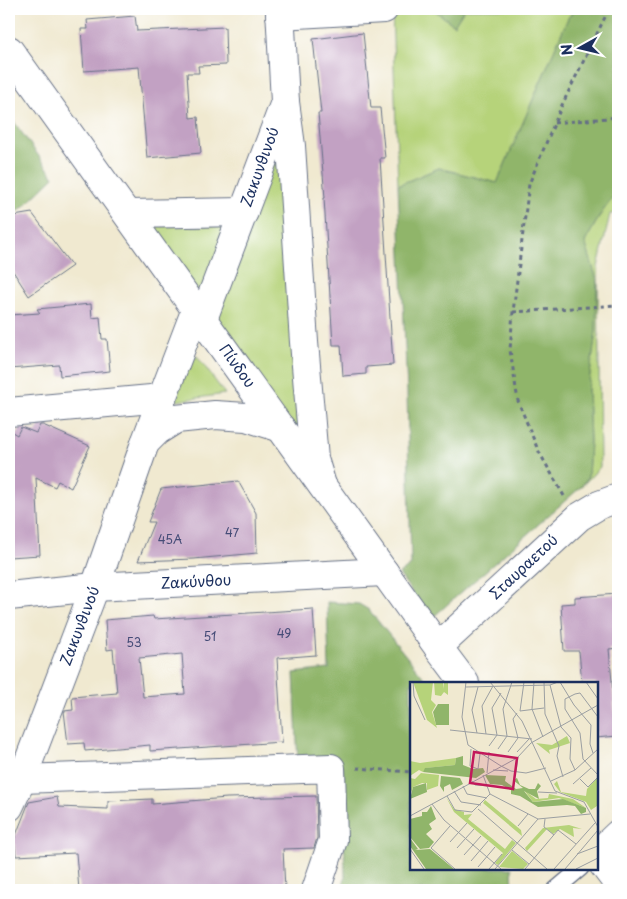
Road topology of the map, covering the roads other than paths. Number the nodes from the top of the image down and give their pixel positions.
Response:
1 (384, 9) edge
2 (280, 12) edge
3 (9, 50) edge
4 (285, 102) junction
5 (244, 212) junction
6 (128, 214) junction
7 (200, 314) junction
8 (162, 398) junction
9 (9, 412) edge
10 (280, 428) junction
11 (145, 442) junction
12 (322, 485) junction
13 (618, 498) edge
14 (384, 572) junction
15 (95, 587) junction
16 (9, 596) edge
17 (438, 647) junction
18 (464, 682) edge
19 (22, 779) junction
20 (9, 807) edge
21 (618, 834) edge
22 (597, 854) edge
23 (597, 856) edge
24 (580, 869) edge
25 (618, 884) edge
26 (316, 890) edge
27 (555, 890) edge

1 - 2 street
2 - 4 street, Ζακυνθινού
3 - 6 street, Πίνδου
4 - 5 street, Ζακυνθινού
4 - 12 street
5 - 6 street
5 - 7 street, Ζακυνθινού
6 - 7 street, Πίνδου
7 - 8 street, Ζακυνθινού
7 - 10 street, Πίνδου
8 - 9 street
8 - 11 street, Ζακυνθινού
10 - 11 street
10 - 12 street, Πίνδου
11 - 15 street, Ζακυνθινού
12 - 14 street, Πίνδου
13 - 17 street, Σταυραετού
14 - 15 street, Ζακύνθου
14 - 17 street, Πίνδου
15 - 16 street, Ζακύνθου
15 - 19 street, Ζακυνθινού
17 - 18 street, Πίνδου
19 - 20 street, Ζακυνθινού
19 - 26 street
21 - 22 street
23 - 25 street
24 - 27 lane

